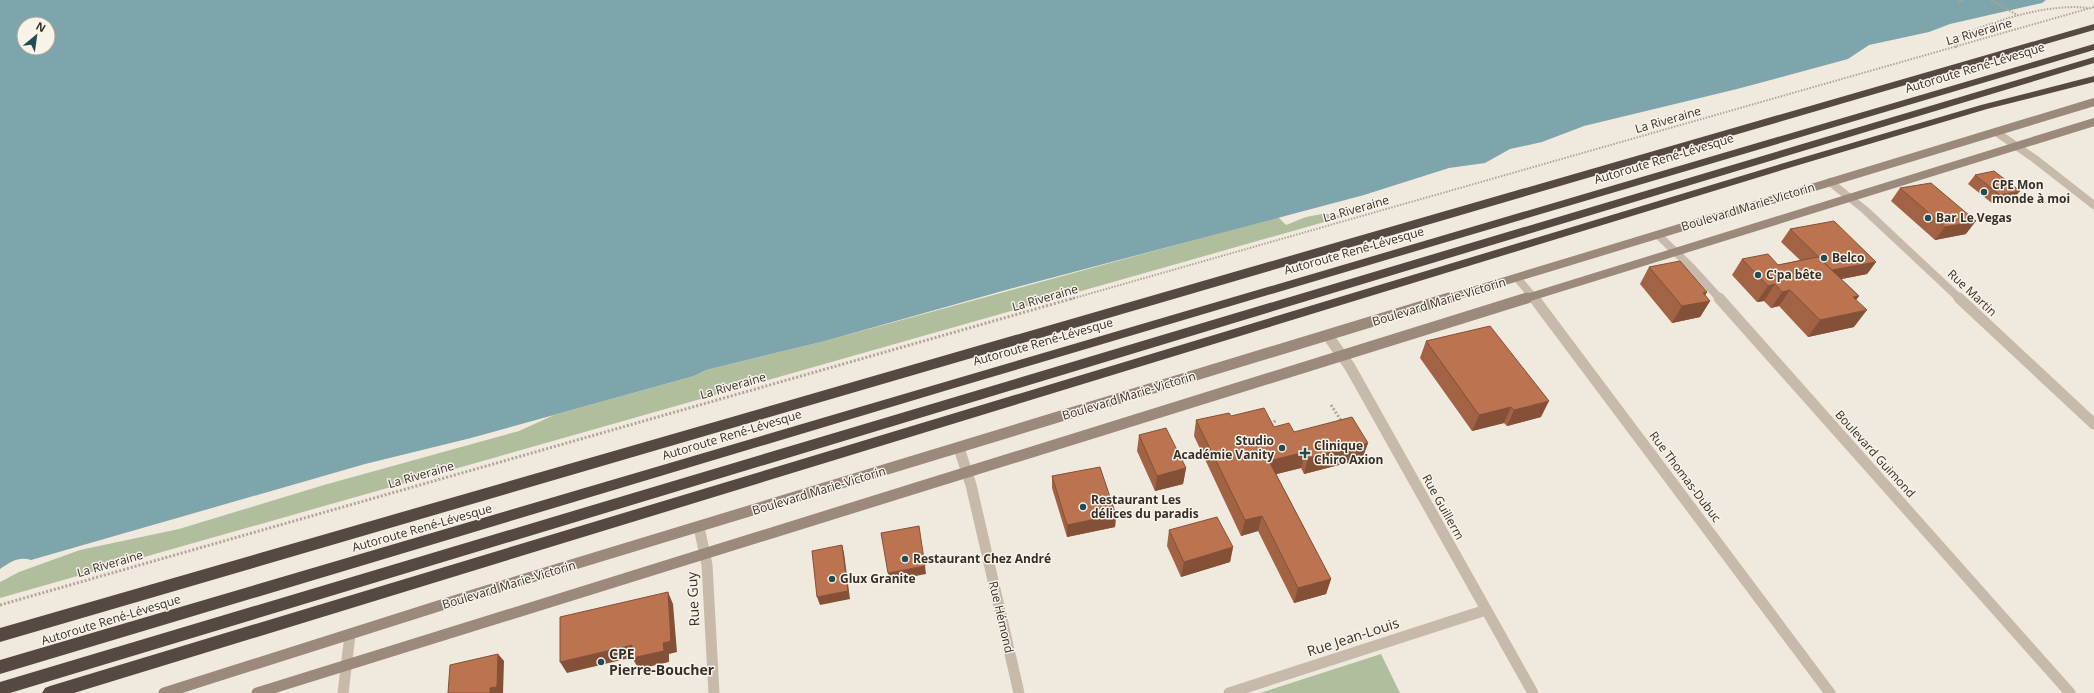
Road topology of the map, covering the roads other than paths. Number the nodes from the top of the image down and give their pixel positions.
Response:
1 (2094, 27) edge
2 (2094, 47) edge
3 (2094, 60) edge
4 (2094, 79) edge
5 (2094, 102) edge
6 (2094, 122) edge
7 (1996, 132) junction
8 (2018, 146) junction
9 (1830, 182) junction
10 (1851, 198) junction
11 (2094, 205) edge
12 (1658, 235) junction
13 (1676, 252) junction
14 (1517, 278) junction
15 (1534, 297) junction
16 (1328, 336) junction
17 (1343, 356) junction
18 (2094, 424) edge
19 (959, 448) junction
20 (968, 473) junction
21 (699, 527) junction
22 (705, 553) junction
23 (1486, 610) junction
24 (0, 635) edge
25 (350, 635) junction
26 (348, 665) junction
27 (0, 667) edge
28 (0, 689) edge
29 (50, 693) edge
30 (164, 693) edge
31 (257, 693) edge
32 (343, 693) edge
33 (714, 693) edge
34 (1019, 693) edge
35 (1229, 693) edge
36 (1533, 693) edge
37 (1830, 693) edge
38 (2070, 693) edge

1 - 24 highway, Autoroute René-Lévesque
2 - 27 highway, Autoroute René-Lévesque
3 - 28 highway
4 - 29 highway
5 - 7 street, Boulevard Marie-Victorin
6 - 8 street, Boulevard Marie-Victorin
7 - 8 street
7 - 9 street, Boulevard Marie-Victorin
8 - 10 street, Boulevard Marie-Victorin
8 - 11 street
9 - 10 street, Rue Martin
9 - 12 street, Boulevard Marie-Victorin
10 - 13 street, Boulevard Marie-Victorin
10 - 18 street, Rue Martin
12 - 13 street, Boulevard Guimond
12 - 14 street, Boulevard Marie-Victorin
13 - 15 street, Boulevard Marie-Victorin
13 - 38 street, Boulevard Guimond
14 - 15 street, Rue Thomas-Dubuc
14 - 16 street, Boulevard Marie-Victorin
15 - 17 street, Boulevard Marie-Victorin
15 - 37 street, Rue Thomas-Dubuc
16 - 17 street, Rue Guillerm
16 - 19 street, Boulevard Marie-Victorin
17 - 20 street, Boulevard Marie-Victorin
17 - 23 street, Rue Guillerm
19 - 20 street, Rue Hémond
19 - 21 street, Boulevard Marie-Victorin
20 - 22 street, Boulevard Marie-Victorin
20 - 34 street, Rue Hémond
21 - 22 street, Rue Guy
21 - 25 street, Boulevard Marie-Victorin
22 - 26 street, Boulevard Marie-Victorin
22 - 33 street, Rue Guy
23 - 35 street, Rue Jean-Louis
23 - 36 street, Rue Guillerm
25 - 26 street
25 - 30 street, Boulevard Marie-Victorin
26 - 31 street, Boulevard Marie-Victorin
26 - 32 street

